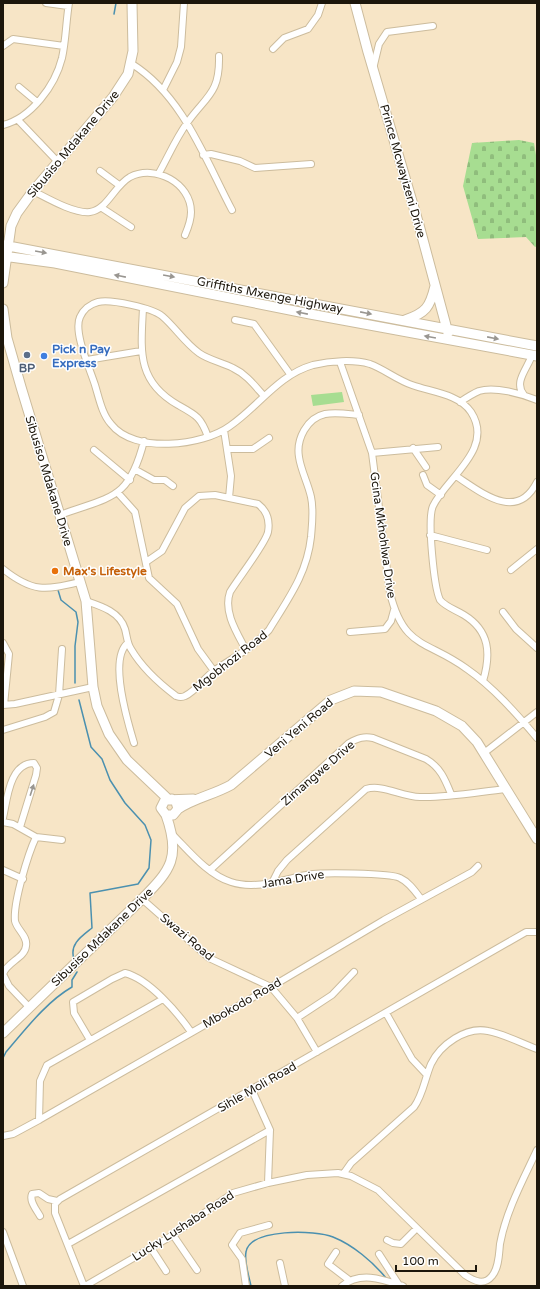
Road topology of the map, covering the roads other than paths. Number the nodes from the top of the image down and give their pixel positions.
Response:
1 (46, 3) edge
2 (132, 3) edge
3 (184, 3) edge
4 (322, 3) edge
5 (355, 3) edge
6 (69, 5) edge
7 (433, 26) dead end
8 (3, 46) edge
9 (64, 46) junction
10 (273, 49) dead end
11 (219, 56) dead end
12 (132, 64) junction
13 (373, 70) junction
14 (19, 87) dead end
15 (163, 90) junction
16 (37, 102) junction
17 (18, 120) junction
18 (187, 122) junction
19 (3, 126) edge
20 (204, 155) junction
21 (58, 162) junction
22 (311, 164) dead end
23 (100, 171) dead end
24 (158, 174) junction
25 (119, 185) junction
26 (33, 192) junction
27 (102, 208) junction
28 (232, 210) dead end
29 (131, 228) dead end
30 (185, 235) dead end
31 (5, 245) edge
32 (4, 256) edge
33 (3, 283) edge
34 (435, 285) junction
35 (143, 308) junction
36 (3, 309) edge
37 (235, 320) dead end
38 (404, 320) junction
39 (448, 329) junction
40 (5, 338) edge
41 (450, 340) junction
42 (537, 346) edge
43 (141, 351) junction
44 (534, 356) edge
45 (87, 360) junction
46 (340, 362) junction
47 (290, 374) junction
48 (524, 395) junction
49 (264, 396) junction
50 (537, 400) edge
51 (460, 402) junction
52 (359, 415) junction
53 (224, 430) junction
54 (208, 437) junction
55 (270, 438) dead end
56 (144, 441) junction
57 (438, 447) dead end
58 (413, 448) junction
59 (94, 450) dead end
60 (229, 450) junction
61 (372, 453) junction
62 (426, 467) dead end
63 (136, 470) junction
64 (423, 475) dead end
65 (456, 476) junction
66 (130, 480) junction
67 (537, 482) edge
68 (173, 486) dead end
69 (118, 493) junction
70 (441, 495) junction
71 (229, 498) junction
72 (60, 515) junction
73 (430, 535) junction
74 (537, 549) edge
75 (487, 550) dead end
76 (146, 562) junction
77 (3, 569) edge
78 (511, 570) dead end
79 (80, 582) junction
80 (86, 601) junction
81 (394, 610) junction
82 (503, 612) dead end
83 (350, 632) dead end
84 (3, 643) edge
85 (128, 643) junction
86 (537, 648) edge
87 (62, 649) dead end
88 (246, 650) junction
89 (214, 671) junction
90 (483, 681) junction
91 (93, 687) junction
92 (59, 695) junction
93 (4, 705) edge
94 (537, 712) edge
95 (524, 722) junction
96 (3, 730) edge
97 (537, 738) edge
98 (134, 743) dead end
99 (484, 753) junction
100 (506, 789) junction
101 (450, 794) junction
102 (195, 799) junction
103 (167, 801) junction
104 (173, 813) junction
105 (3, 818) edge
106 (3, 822) edge
107 (20, 827) junction
108 (172, 831) junction
109 (36, 837) junction
110 (537, 839) edge
111 (62, 840) dead end
112 (478, 866) dead end
113 (3, 870) edge
114 (210, 870) junction
115 (23, 879) junction
116 (272, 883) junction
117 (142, 899) junction
118 (421, 899) junction
119 (537, 932) edge
120 (4, 972) edge
121 (354, 972) dead end
122 (272, 987) junction
123 (3, 989) edge
124 (12, 990) junction
125 (163, 999) junction
126 (29, 1007) junction
127 (386, 1013) junction
128 (297, 1018) junction
129 (191, 1032) junction
130 (3, 1033) edge
131 (90, 1040) junction
132 (537, 1049) edge
133 (317, 1052) junction
134 (426, 1075) junction
135 (252, 1090) junction
136 (39, 1120) junction
137 (270, 1130) junction
138 (3, 1136) edge
139 (537, 1150) edge
140 (344, 1173) junction
141 (268, 1183) junction
142 (57, 1201) junction
143 (40, 1216) dead end
144 (269, 1225) dead end
145 (417, 1228) junction
146 (3, 1232) edge
147 (173, 1235) junction
148 (387, 1240) dead end
149 (68, 1244) junction
150 (151, 1248) junction
151 (336, 1252) dead end
152 (379, 1254) dead end
153 (280, 1263) dead end
154 (197, 1270) dead end
155 (166, 1271) dead end
156 (349, 1280) junction
157 (399, 1285) edge
158 (23, 1286) edge
159 (85, 1286) edge
160 (246, 1286) edge
161 (285, 1286) edge
162 (342, 1286) edge

1 - 6 street
2 - 12 street, Sibusiso Mdakane Drive
3 - 15 street
4 - 10 street
5 - 13 street, Prince Mcwayizeni Drive
6 - 9 street
7 - 13 street
8 - 9 street
9 - 16 street
11 - 18 street
12 - 15 street
12 - 21 street, Sibusiso Mdakane Drive
13 - 34 street, Prince Mcwayizeni Drive
14 - 16 street
15 - 18 street
16 - 17 street
17 - 19 street
17 - 21 street
18 - 20 street
18 - 24 street
20 - 22 street
20 - 28 street
21 - 26 street, Sibusiso Mdakane Drive
23 - 25 street
24 - 25 street
24 - 30 street
25 - 27 street
26 - 27 street
26 - 31 street, Sibusiso Mdakane Drive
27 - 29 street
31 - 32 street, Sibusiso Mdakane Drive
31 -> 38 street, Griffiths Mxenge Highway
32 - 33 street, Sibusiso Mdakane Drive
41 -> 32 street, Griffiths Mxenge Highway
34 - 38 street
34 - 39 street, Prince Mcwayizeni Drive
35 - 43 street
35 - 45 street
35 - 49 street
36 - 40 street, Sibusiso Mdakane Drive
37 - 47 street
38 - 39 street, Griffiths Mxenge Highway
39 - 41 street, Prince Mcwayizeni Drive
39 -> 42 street, Griffiths Mxenge Highway
40 - 72 street, Sibusiso Mdakane Drive
41 - 44 street, Griffiths Mxenge Highway
43 - 45 street
43 - 54 street
44 - 48 street
45 - 56 street
46 - 47 street
46 - 51 street
46 - 52 street, Gcina Mkhohlwa Drive
47 - 49 street
48 - 50 street
48 - 51 street
49 - 53 street
51 - 65 street
52 - 61 street, Gcina Mkhohlwa Drive
52 - 88 street, Mgobhozi Road
53 - 54 street
53 - 60 street
54 - 56 street
55 - 60 street
56 - 63 street
57 - 58 street
58 - 61 street
58 - 62 street
59 - 66 street
60 - 71 street
61 - 81 street, Gcina Mkhohlwa Drive
63 - 66 street
63 - 68 street
64 - 70 street
65 - 67 street
65 - 70 street
66 - 69 street
69 - 72 street
69 - 76 street
70 - 73 street
71 - 76 street
71 - 88 street
72 - 79 street, Sibusiso Mdakane Drive
73 - 75 street
73 - 90 street
74 - 78 street
76 - 89 street
77 - 79 street
79 - 80 street, Sibusiso Mdakane Drive
80 - 85 street, Mgobhozi Road
80 - 91 street, Sibusiso Mdakane Drive
81 - 83 street
81 - 90 street, Gcina Mkhohlwa Drive
82 - 86 street
84 - 93 street
85 - 89 street, Mgobhozi Road
85 - 98 street
87 - 92 street
88 - 89 street, Mgobhozi Road
90 - 95 street, Gcina Mkhohlwa Drive
91 - 92 street
91 - 103 street, Sibusiso Mdakane Drive
92 - 93 street
92 - 96 street
94 - 95 street
95 - 97 street, Gcina Mkhohlwa Drive
95 - 99 street
99 - 100 street, Veni Yeni Road
99 - 102 street, Veni Yeni Road
100 - 101 street
100 - 110 street, Veni Yeni Road
101 - 114 street, Zimangwe Drive
101 - 116 street
102 - 103 street, Veni Yeni Road
102 - 104 street, Veni Yeni Road
103 - 104 street
103 - 104 street
104 - 108 street, Sibusiso Mdakane Drive
107 -> 105 street
106 - 107 street
107 - 109 street
108 - 114 street, Jama Drive
108 - 117 street, Sibusiso Mdakane Drive
109 - 111 street
109 - 115 street
112 - 118 street, Mbokodo Road
113 - 115 street
114 - 116 street, Jama Drive
115 - 120 street
116 - 118 street, Jama Drive
117 - 122 street, Swazi Road
117 - 126 street, Sibusiso Mdakane Drive
118 - 122 street, Mbokodo Road
119 - 127 street, Sihle Moli Road
120 - 124 street
121 - 128 street
122 - 128 street, Swazi Road
122 - 129 street, Mbokodo Road
123 - 124 street
124 - 126 street
125 - 129 street
125 - 131 street
125 - 131 street
126 - 130 street, Sibusiso Mdakane Drive
127 - 133 street, Sihle Moli Road
127 - 134 street
128 - 133 street, Swazi Road
129 - 136 street, Mbokodo Road
131 - 136 street
132 - 134 street
133 - 135 street, Sihle Moli Road
134 - 140 street
135 - 137 street
135 - 142 street, Sihle Moli Road
136 - 138 street, Mbokodo Road
137 - 141 street
137 - 149 street
139 - 145 street, Lucky Lushaba Road
140 - 141 street, Lucky Lushaba Road
140 - 145 street, Lucky Lushaba Road
141 - 147 street, Lucky Lushaba Road
142 - 143 street
142 - 149 street
144 - 160 street
145 - 148 street
146 - 158 street
147 - 150 street, Lucky Lushaba Road
147 - 154 street
149 - 159 street
150 - 155 street
150 - 159 street, Lucky Lushaba Road
151 - 156 street
152 - 157 street
153 - 161 street
156 - 157 street
156 - 162 street

